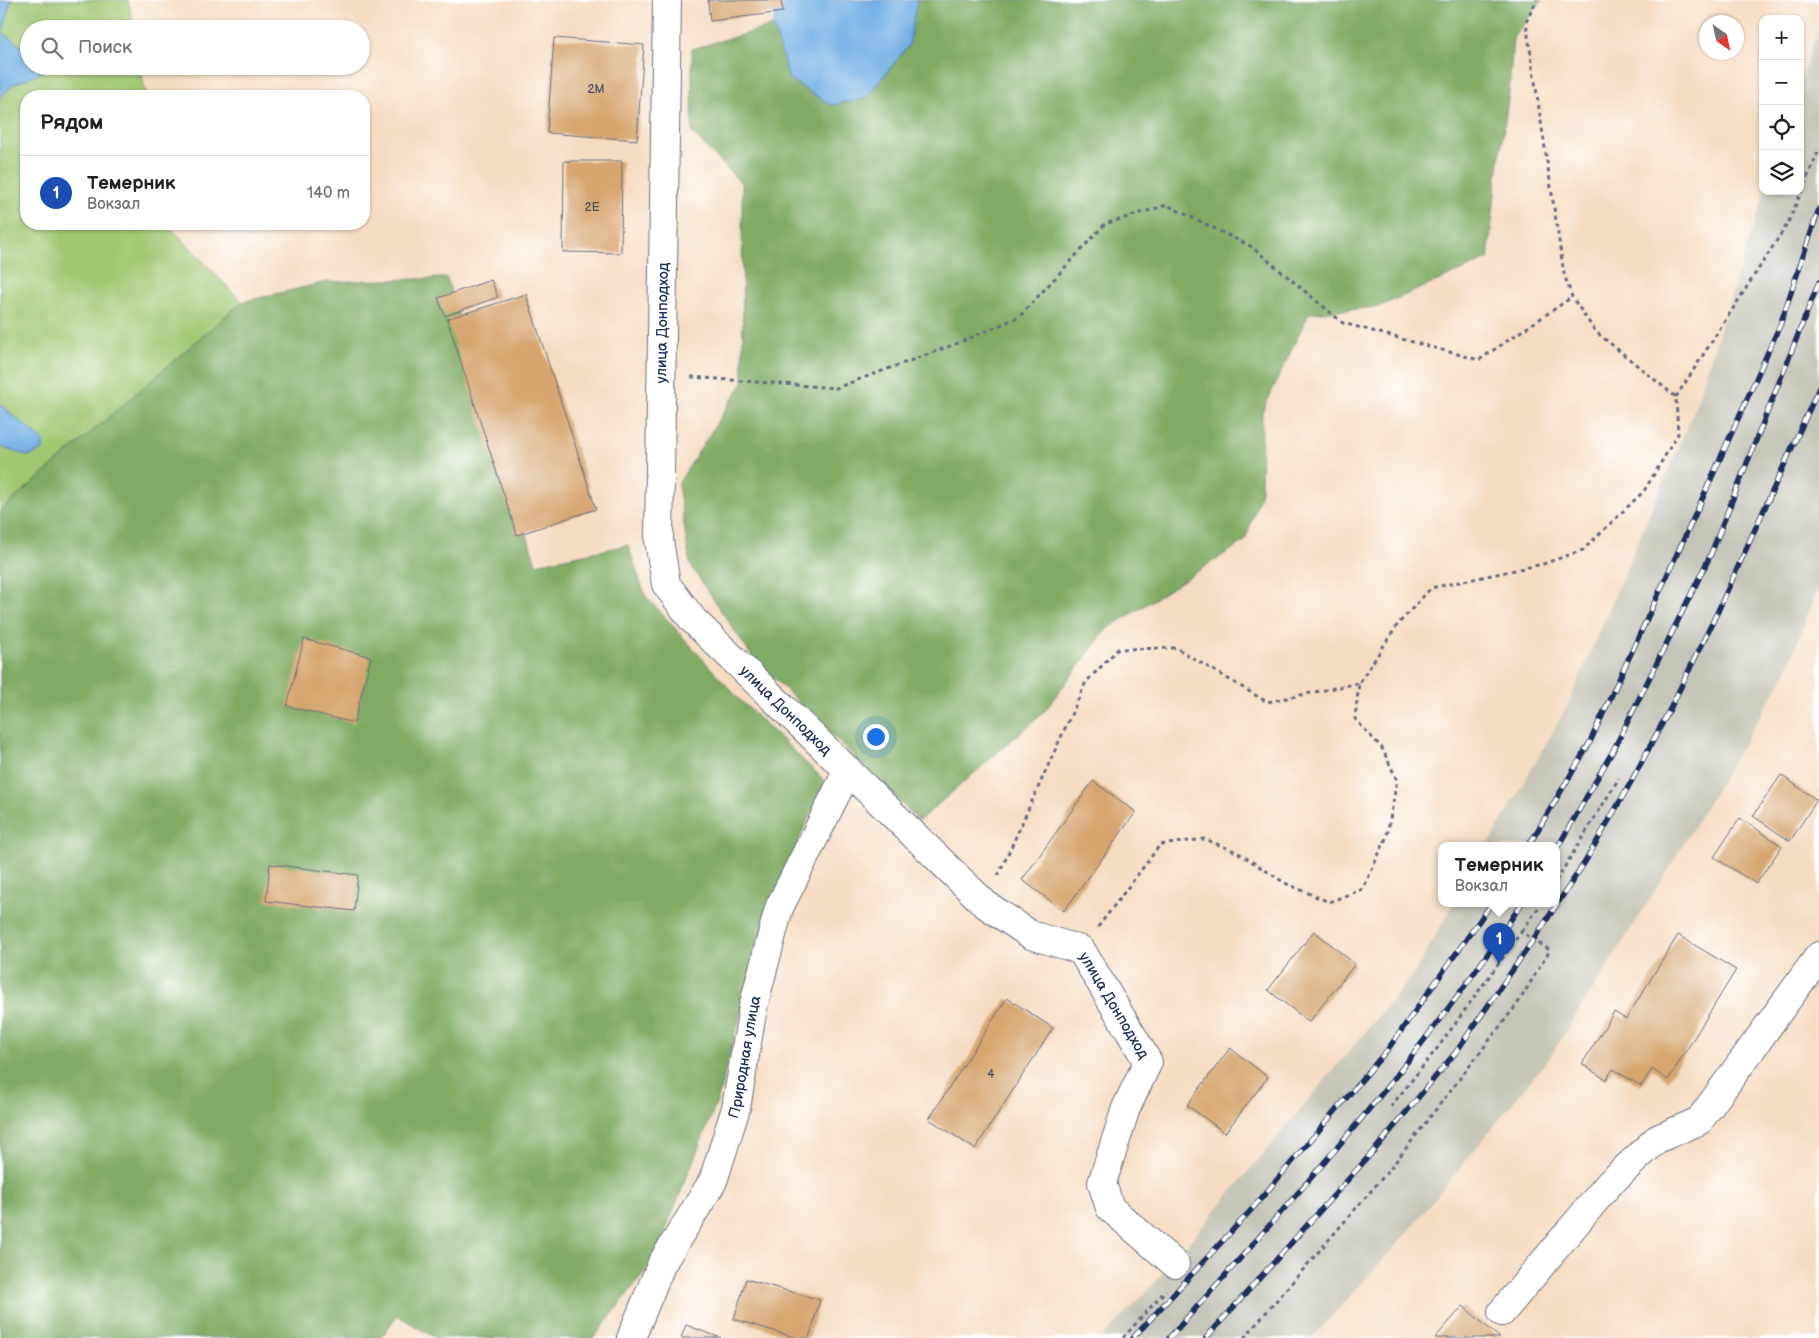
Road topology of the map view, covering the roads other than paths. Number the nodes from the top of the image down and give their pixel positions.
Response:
1 (667, 0) edge
2 (848, 770) junction
3 (1819, 956) edge
4 (1175, 1264) road end
5 (1502, 1312) dead end
6 (631, 1338) edge

1 - 2 street, улица Донподход
2 - 4 street, улица Донподход
2 - 6 street, Природная улица
3 - 5 street

